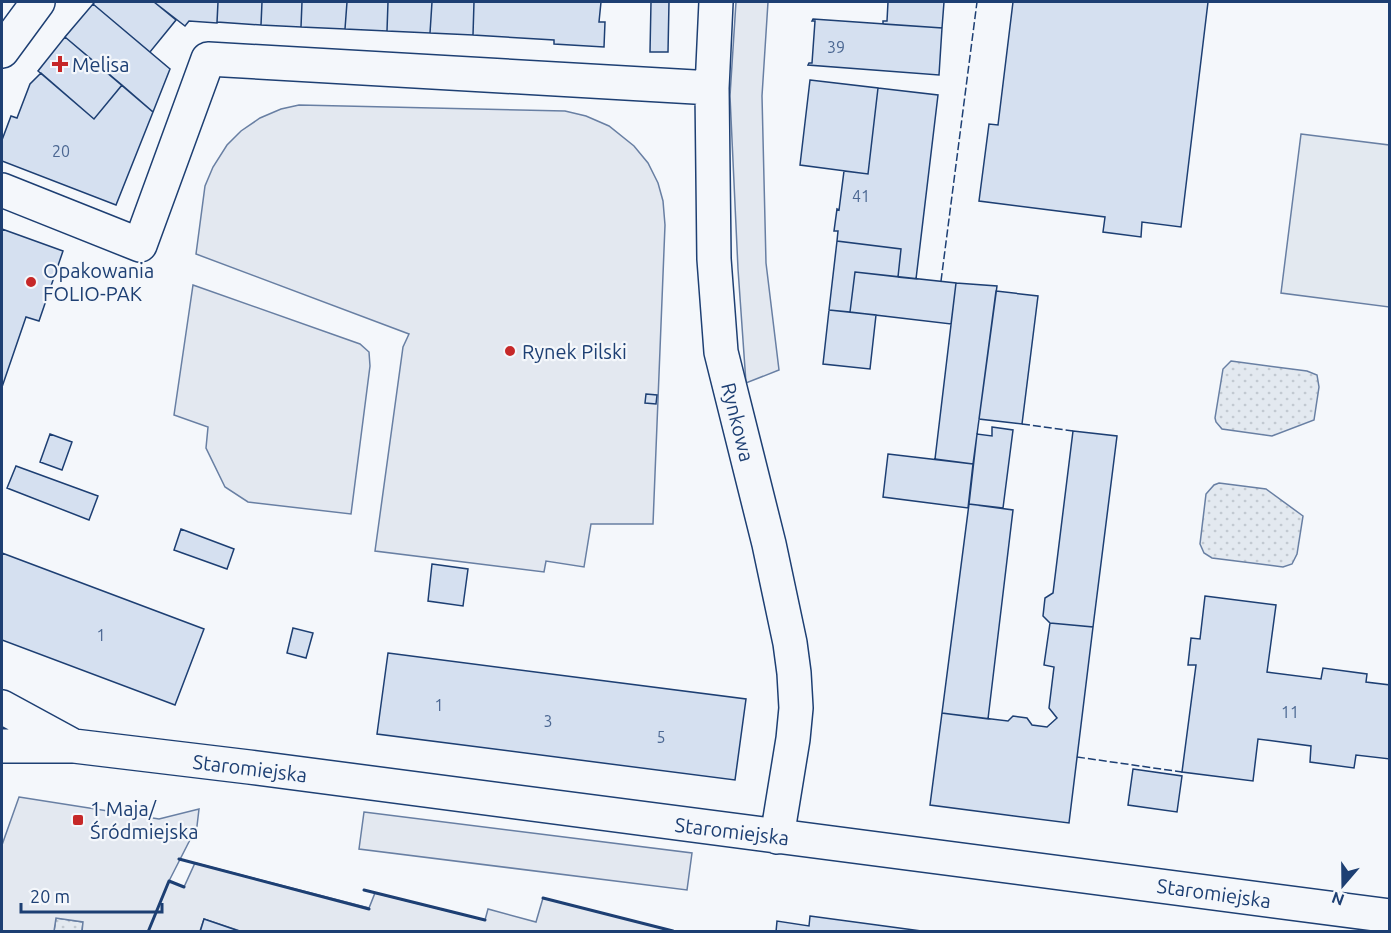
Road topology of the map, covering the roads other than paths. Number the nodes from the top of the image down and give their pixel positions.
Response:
1 (38, 2) edge
2 (716, 2) edge
3 (2, 51) edge
4 (712, 88) junction
5 (2, 190) edge
6 (2, 707) edge
7 (2, 746) edge
8 (74, 746) junction
9 (777, 837) junction
10 (1389, 916) edge
11 (1313, 919) edge

1 - 3 street
2 - 4 street, Rynkowa
4 - 5 street
4 - 9 street, Rynkowa
6 - 8 street
7 - 8 street
8 - 9 street, Staromiejska
9 - 11 street, Staromiejska
10 - 11 street, Staromiejska

